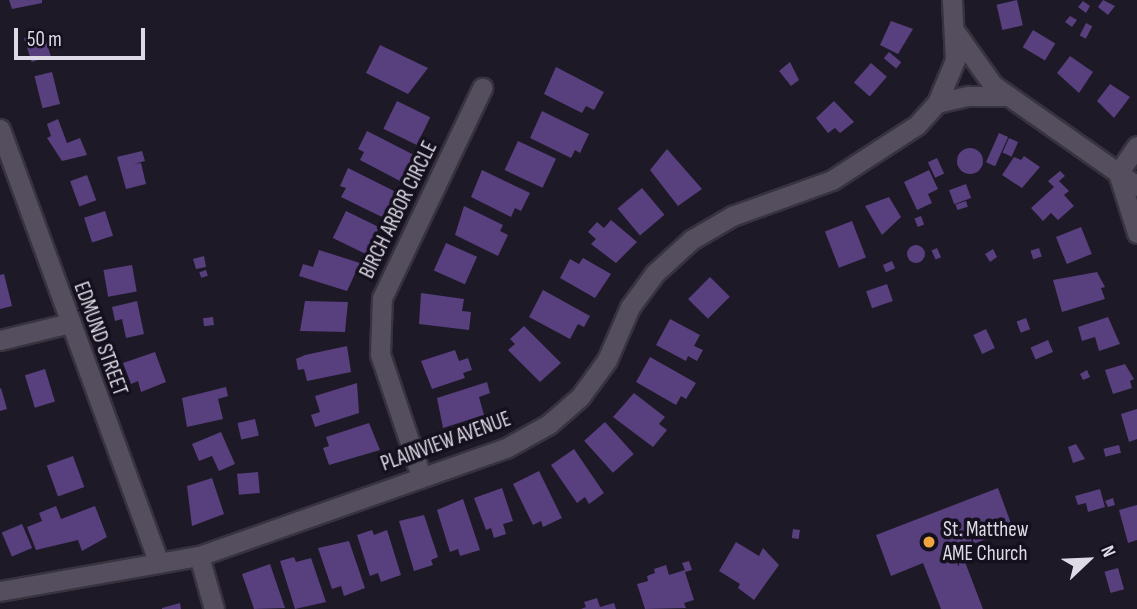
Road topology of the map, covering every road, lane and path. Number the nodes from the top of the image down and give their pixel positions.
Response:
1 (952, 0) edge
2 (956, 33) junction
3 (482, 88) dead end
4 (1007, 96) junction
5 (937, 103) junction
6 (0, 129) edge
7 (1137, 146) edge
8 (1118, 173) junction
9 (1137, 186) edge
10 (1137, 233) edge
11 (70, 323) junction
12 (0, 340) edge
13 (421, 476) junction
14 (199, 555) junction
15 (159, 564) junction
16 (0, 591) edge
17 (214, 609) edge

1 - 2 street, PLAINVIEW AVENUE
2 - 4 street
2 - 5 street, PLAINVIEW AVENUE
3 - 13 street, BIRCH ARBOR CIRCLE
4 - 5 street
4 - 8 street
5 - 13 street, PLAINVIEW AVENUE
6 - 11 street, EDMUND STREET
7 - 8 street
8 - 9 street
8 - 10 street
11 - 12 street
11 - 15 street, EDMUND STREET
13 - 14 street, PLAINVIEW AVENUE
14 - 15 street, PLAINVIEW AVENUE
14 - 17 street
15 - 16 street, PLAINVIEW AVENUE

